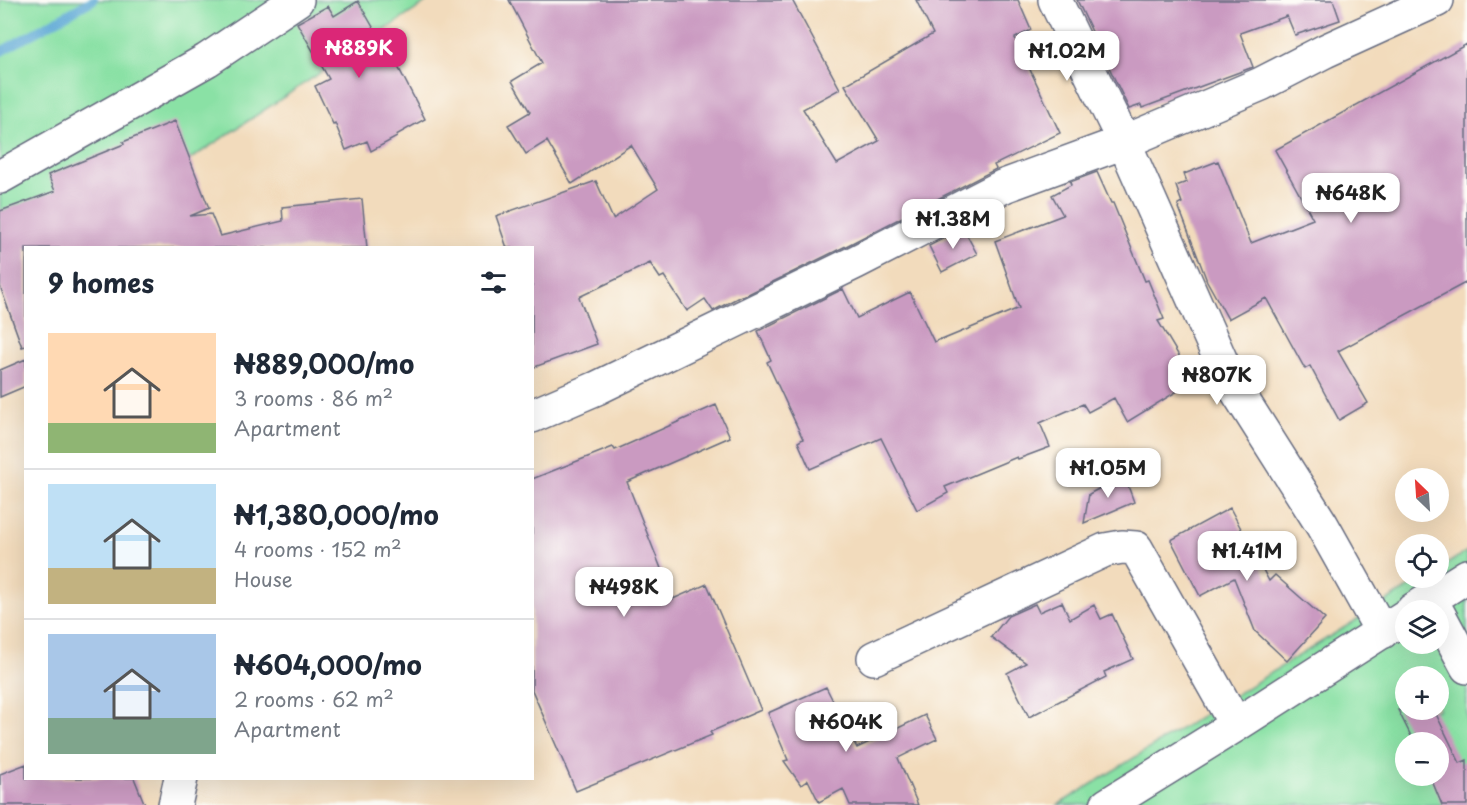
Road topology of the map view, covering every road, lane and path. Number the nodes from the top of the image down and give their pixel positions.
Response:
1 (297, 0) edge
2 (1055, 0) edge
3 (1437, 0) edge
4 (1124, 142) junction
5 (0, 177) edge
6 (534, 415) edge
7 (1467, 576) edge
8 (1404, 600) edge
9 (1435, 600) edge
10 (1395, 627) edge
11 (1449, 647) edge
12 (874, 658) dead end
13 (1467, 667) edge
14 (1236, 725) junction
15 (181, 780) edge
16 (175, 805) edge
17 (1107, 805) edge

1 - 5 street
2 - 4 street
3 - 4 street
4 - 6 street
4 - 8 street
7 - 9 street
10 - 14 street
11 - 13 street
12 - 14 street
14 - 17 street
15 - 16 street

